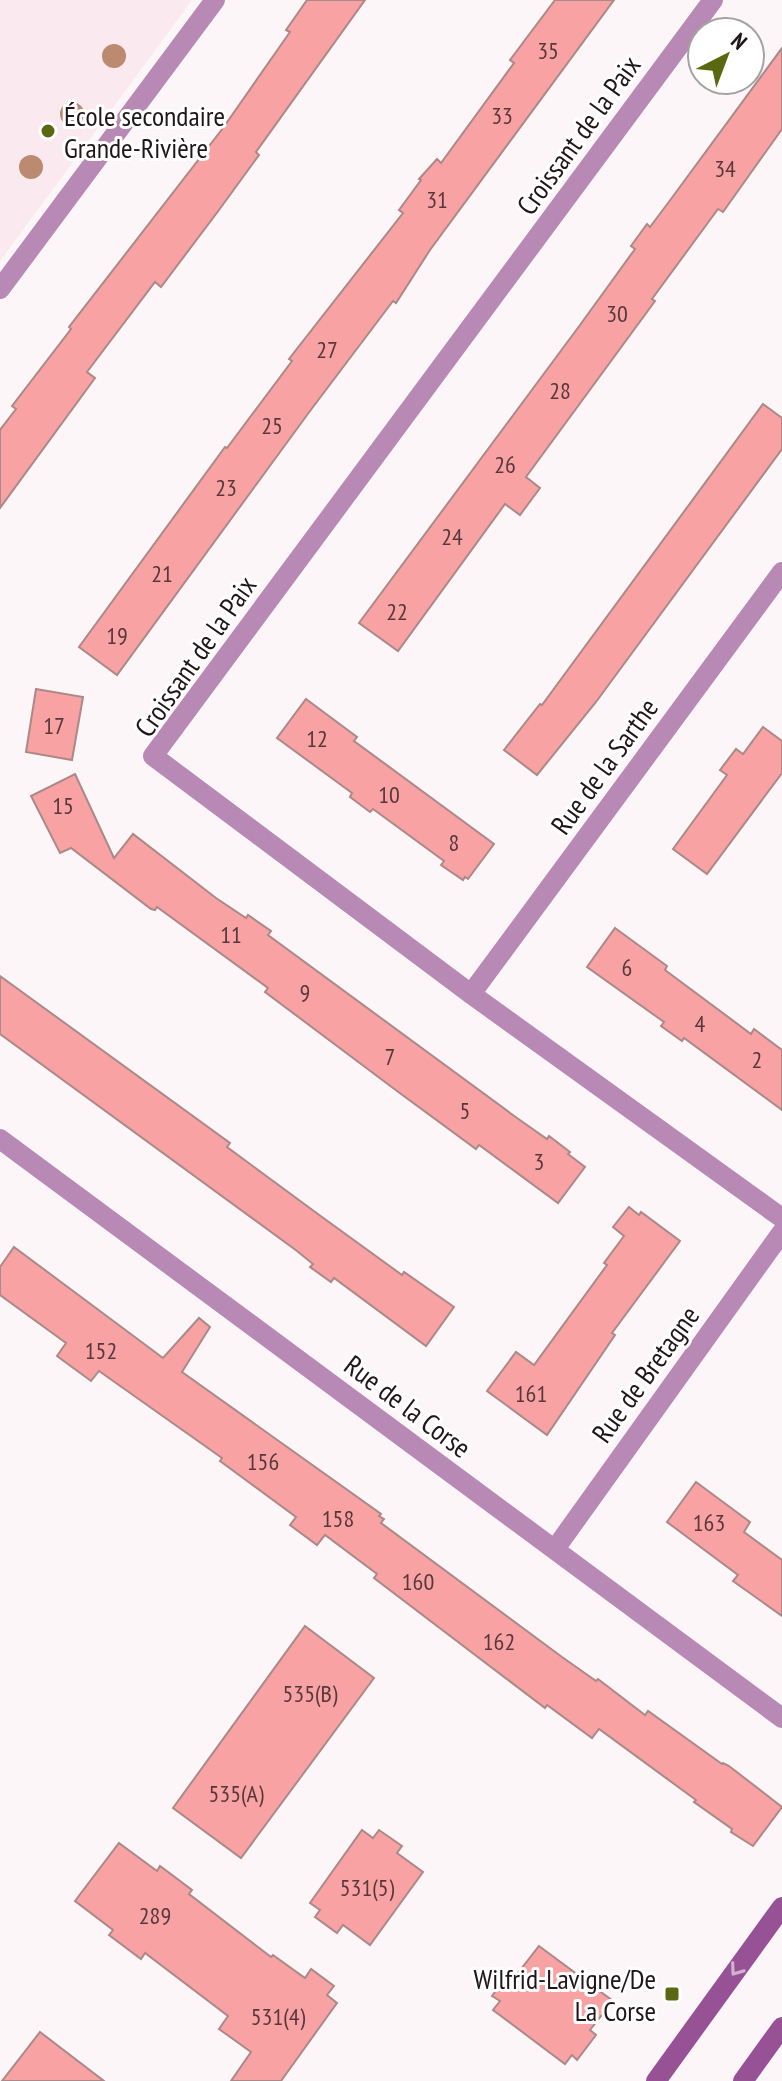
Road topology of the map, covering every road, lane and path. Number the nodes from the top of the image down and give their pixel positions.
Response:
1 (215, 0) edge
2 (713, 0) edge
3 (0, 289) edge
4 (782, 572) edge
5 (471, 994) junction
6 (0, 1139) edge
7 (782, 1218) edge
8 (782, 1232) edge
9 (555, 1549) junction
10 (782, 1718) edge
11 (782, 1907) edge
12 (782, 2027) edge
13 (656, 2081) edge
14 (743, 2081) edge

1 - 3 street
2 - 5 street, Croissant de la Paix
4 - 5 street, Rue de la Sarthe
5 - 7 street, Croissant de la Paix
6 - 9 street, Rue de la Corse
8 - 9 street, Rue de Bretagne
9 - 10 street, Rue de la Corse
11 -> 13 main road
12 - 14 main road

